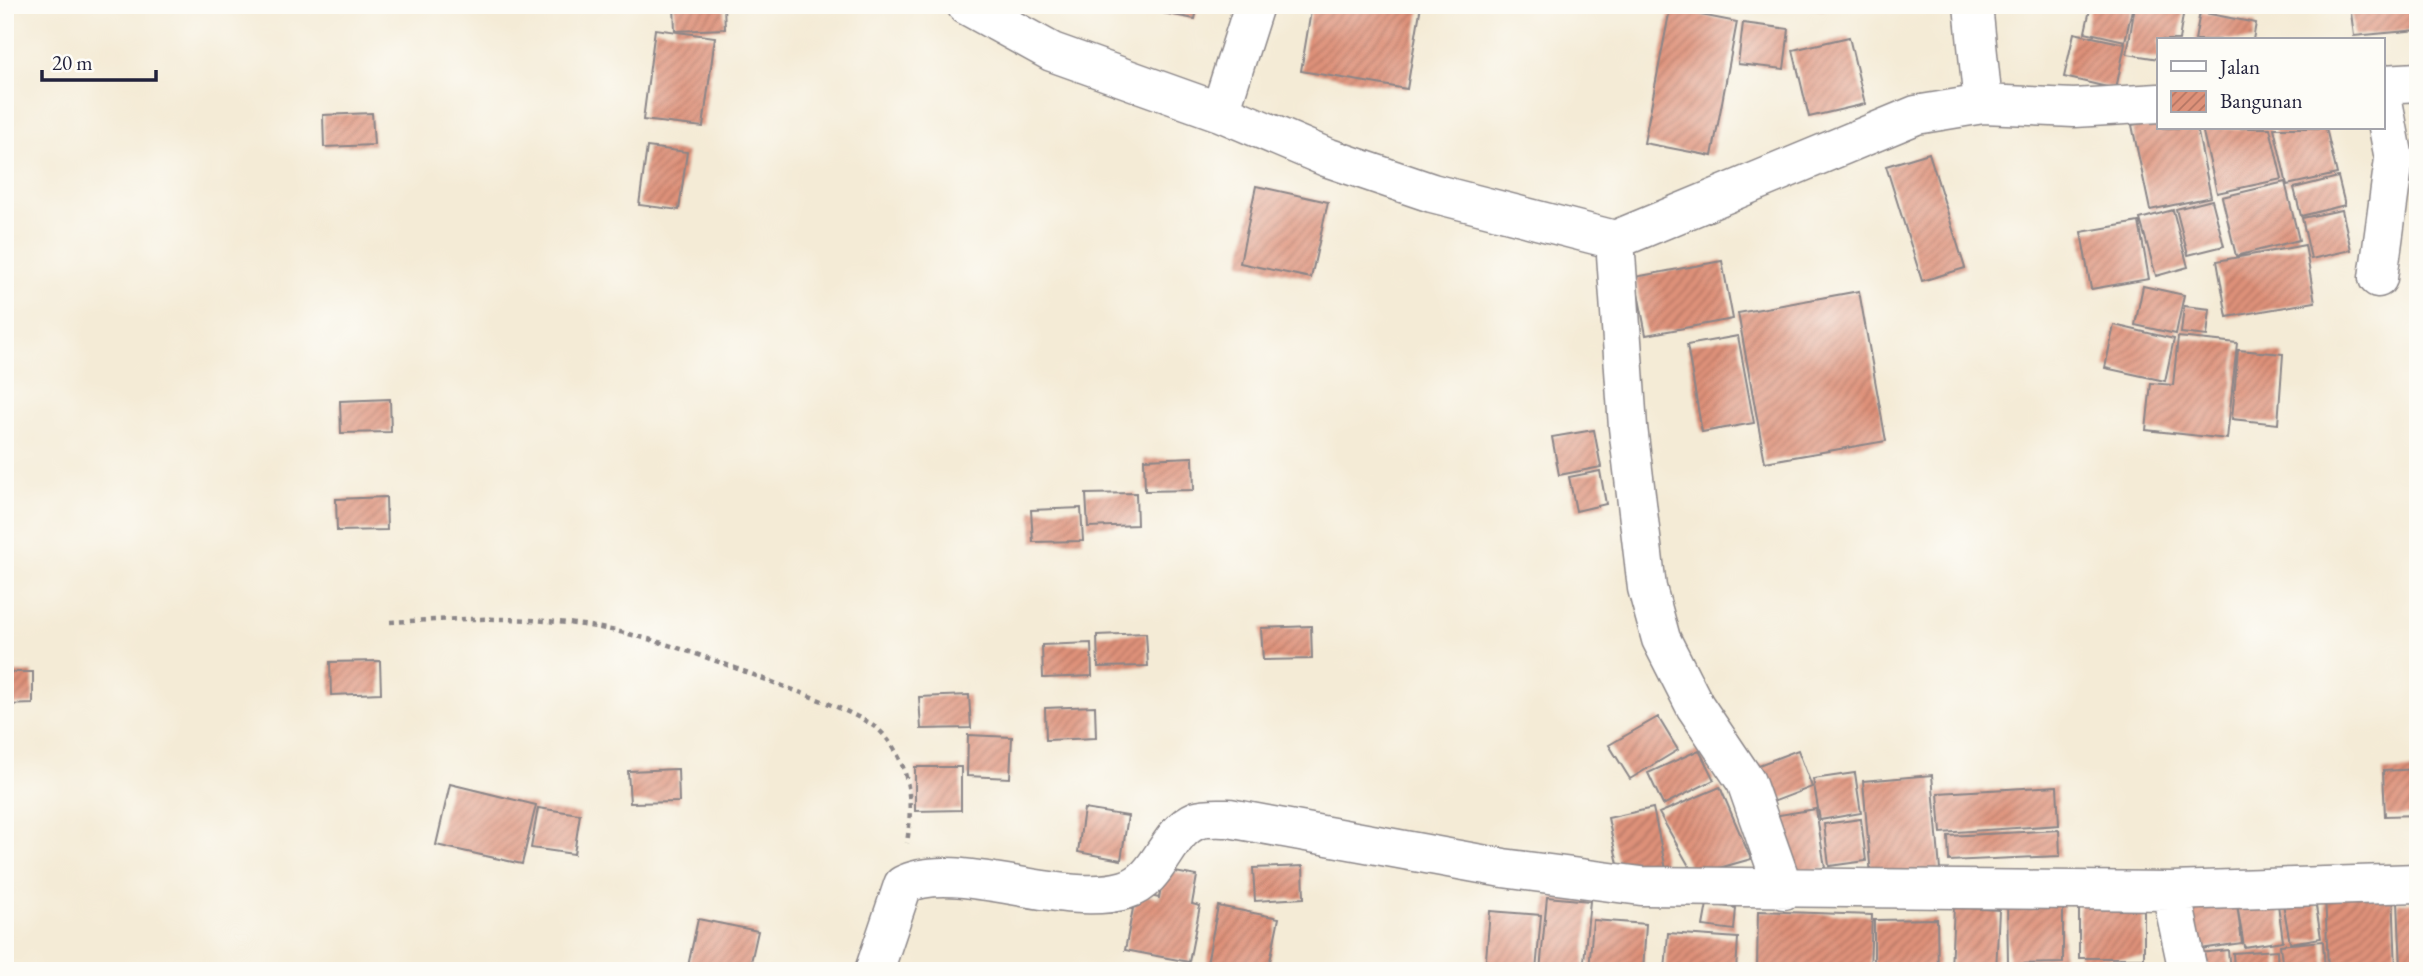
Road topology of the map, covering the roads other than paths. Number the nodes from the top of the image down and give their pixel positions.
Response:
1 (965, 5) edge
2 (1254, 5) edge
3 (1973, 5) edge
4 (2418, 82) edge
5 (2384, 84) edge
6 (2157, 103) edge
7 (1983, 104) junction
8 (2384, 106) edge
9 (1220, 112) junction
10 (1615, 240) junction
11 (2378, 278) dead end
12 (2418, 883) edge
13 (1784, 890) junction
14 (2171, 891) junction
15 (874, 971) edge
16 (2188, 971) edge

1 - 9 street
2 - 9 street
3 - 7 street
4 - 5 street
6 - 7 street
7 - 10 street
8 - 11 street
9 - 10 street
10 - 13 street
12 - 14 street
13 - 14 street
13 - 15 street
14 - 16 street

